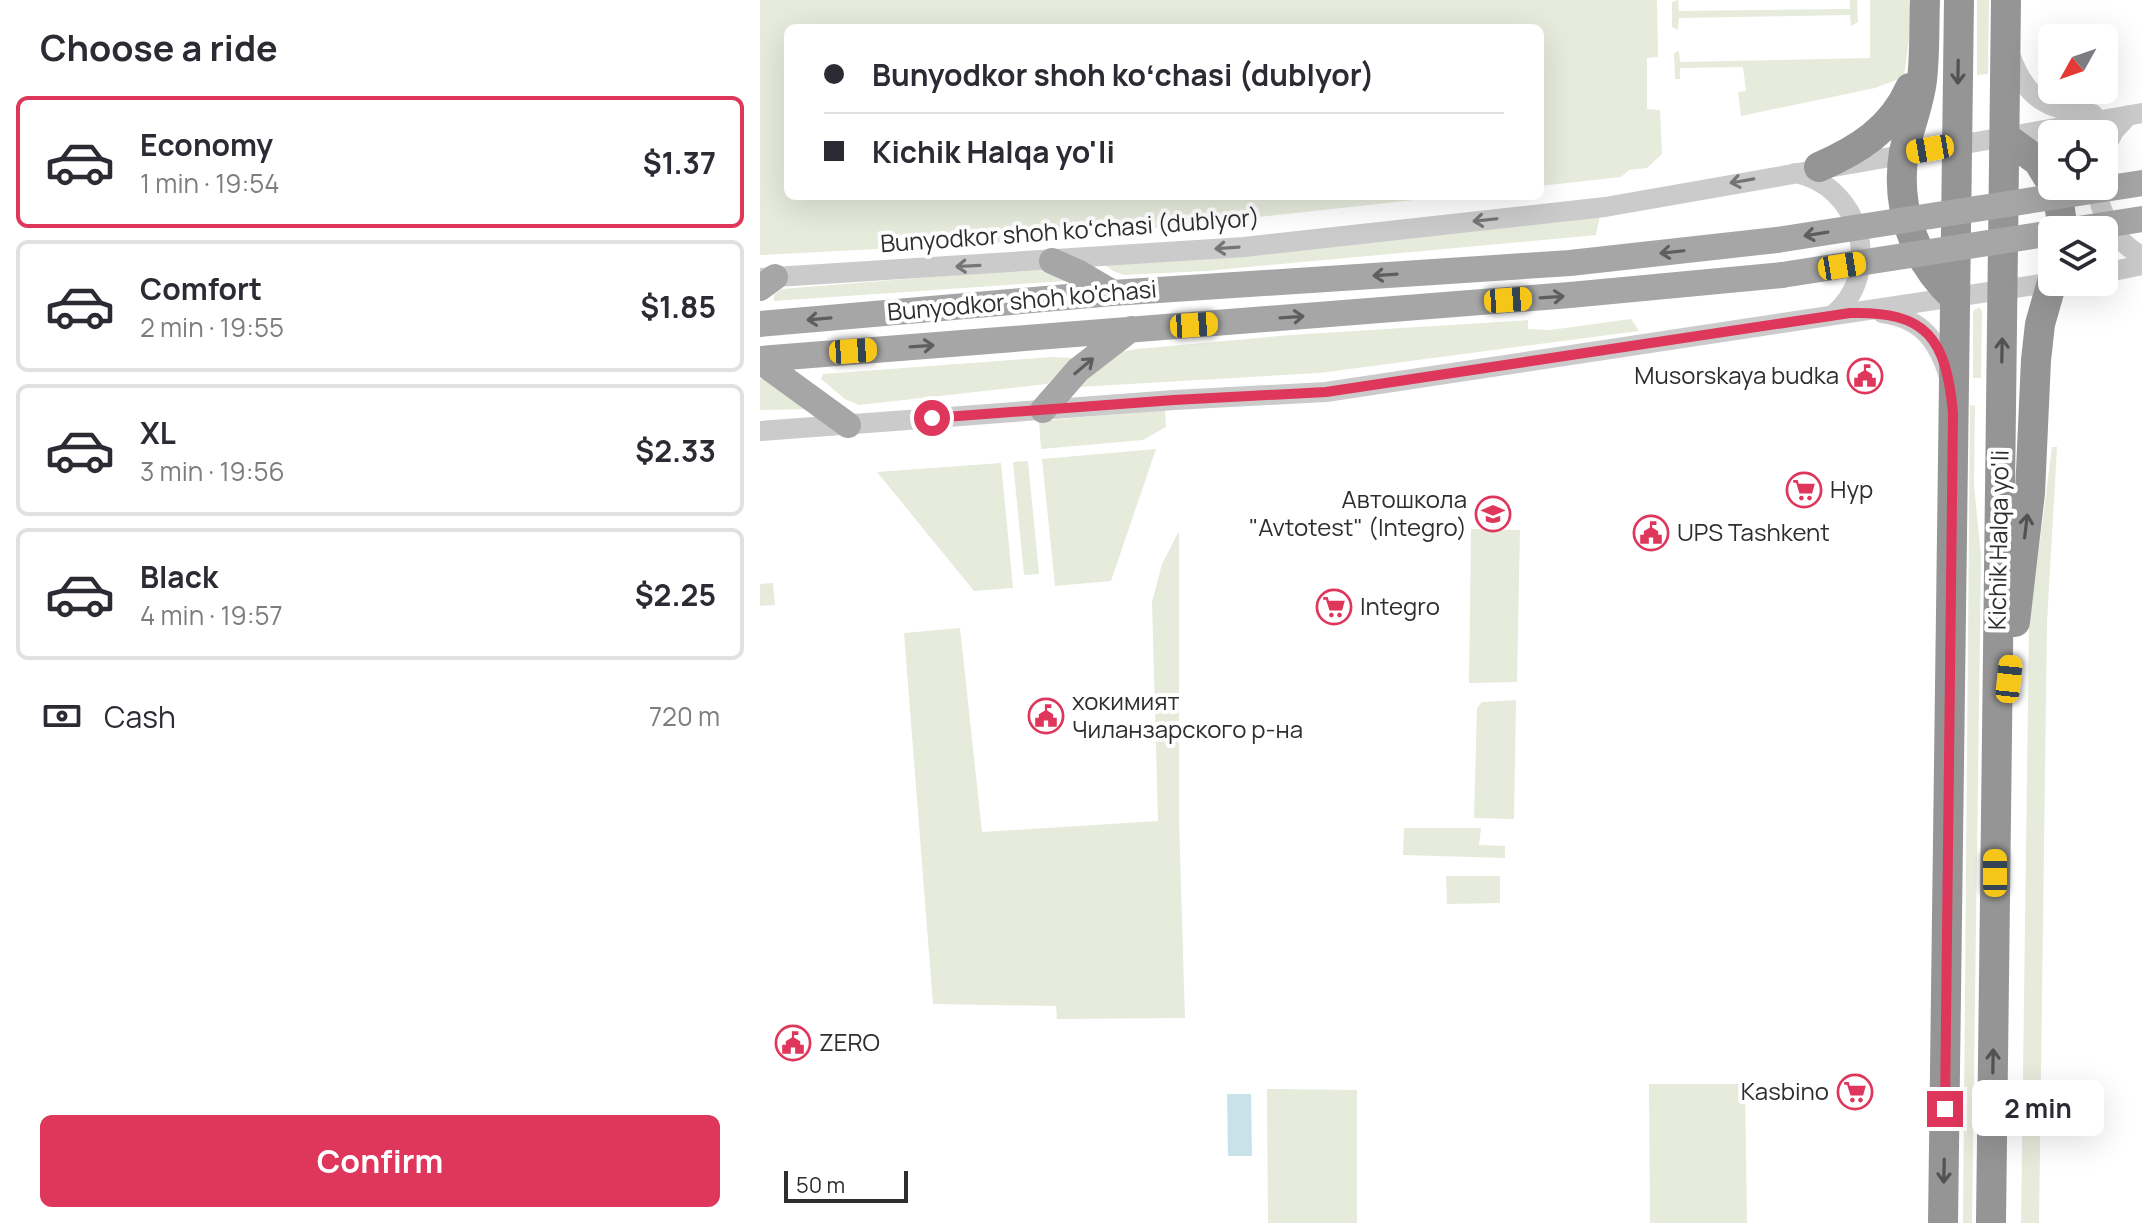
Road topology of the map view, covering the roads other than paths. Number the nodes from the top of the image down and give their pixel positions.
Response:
1 (1925, 0) edge
2 (1959, 0) edge
3 (2006, 0) edge
4 (2006, 37) junction
5 (1923, 49) junction
6 (2136, 114) edge
7 (2118, 128) edge
8 (2005, 137) junction
9 (1957, 144) junction
10 (1904, 153) junction
11 (2038, 161) edge
12 (1805, 170) junction
13 (2142, 183) edge
14 (2100, 200) edge
15 (2142, 219) edge
16 (2118, 223) edge
17 (2038, 235) edge
18 (2142, 256) edge
19 (1052, 261) junction
20 (2142, 265) edge
21 (2118, 270) edge
22 (765, 281) edge
23 (2038, 289) edge
24 (2003, 291) junction
25 (1113, 293) junction
26 (2049, 296) edge
27 (1955, 298) junction
28 (1842, 314) junction
29 (760, 324) edge
30 (1131, 329) junction
31 (760, 360) edge
32 (1043, 410) junction
33 (1953, 413) junction
34 (848, 425) junction
35 (760, 431) edge
36 (1999, 568) junction
37 (1996, 799) junction
38 (1943, 1223) edge
39 (1991, 1223) edge

1 - 5 highway
2 -> 9 highway, Kichik Halqa yo'li
3 - 4 highway, Kichik Halqa yo'li
4 - 6 street
4 - 8 highway, Kichik Halqa yo'li
5 - 10 highway
5 - 12 highway
6 - 7 street
6 - 8 street, Bunyodkor shoh koʻchasi (dublyor)
8 - 9 street, Bunyodkor shoh koʻchasi (dublyor)
8 - 11 highway
8 - 24 highway, Kichik Halqa yo'li
9 - 10 street, Bunyodkor shoh koʻchasi (dublyor)
9 - 27 highway, Kichik Halqa yo'li
10 - 12 street, Bunyodkor shoh koʻchasi (dublyor)
10 - 27 highway
12 -> 19 street, Bunyodkor shoh koʻchasi (dublyor)
12 - 28 street
13 -> 25 main road, Bunyodkor shoh ko'chasi, bridge
14 - 18 street
15 - 16 main road, bridge
30 -> 17 main road, Bunyodkor shoh ko'chasi, bridge
19 -> 22 street, Bunyodkor shoh koʻchasi (dublyor)
19 - 25 main road
20 - 21 street
23 - 24 street
24 - 27 street
36 -> 24 highway, Kichik Halqa yo'li
25 -> 29 main road, Bunyodkor shoh ko'chasi
37 -> 26 highway
27 - 28 street
27 - 33 highway, Kichik Halqa yo'li
28 - 32 street
28 - 33 street
31 -> 30 main road, Bunyodkor shoh ko'chasi
32 -> 30 main road
31 - 34 main road
32 - 34 street
33 - 36 highway
33 -> 38 highway, Kichik Halqa yo'li
34 - 35 street
36 - 37 highway, Kichik Halqa yo'li
39 -> 37 highway, Kichik Halqa yo'li

